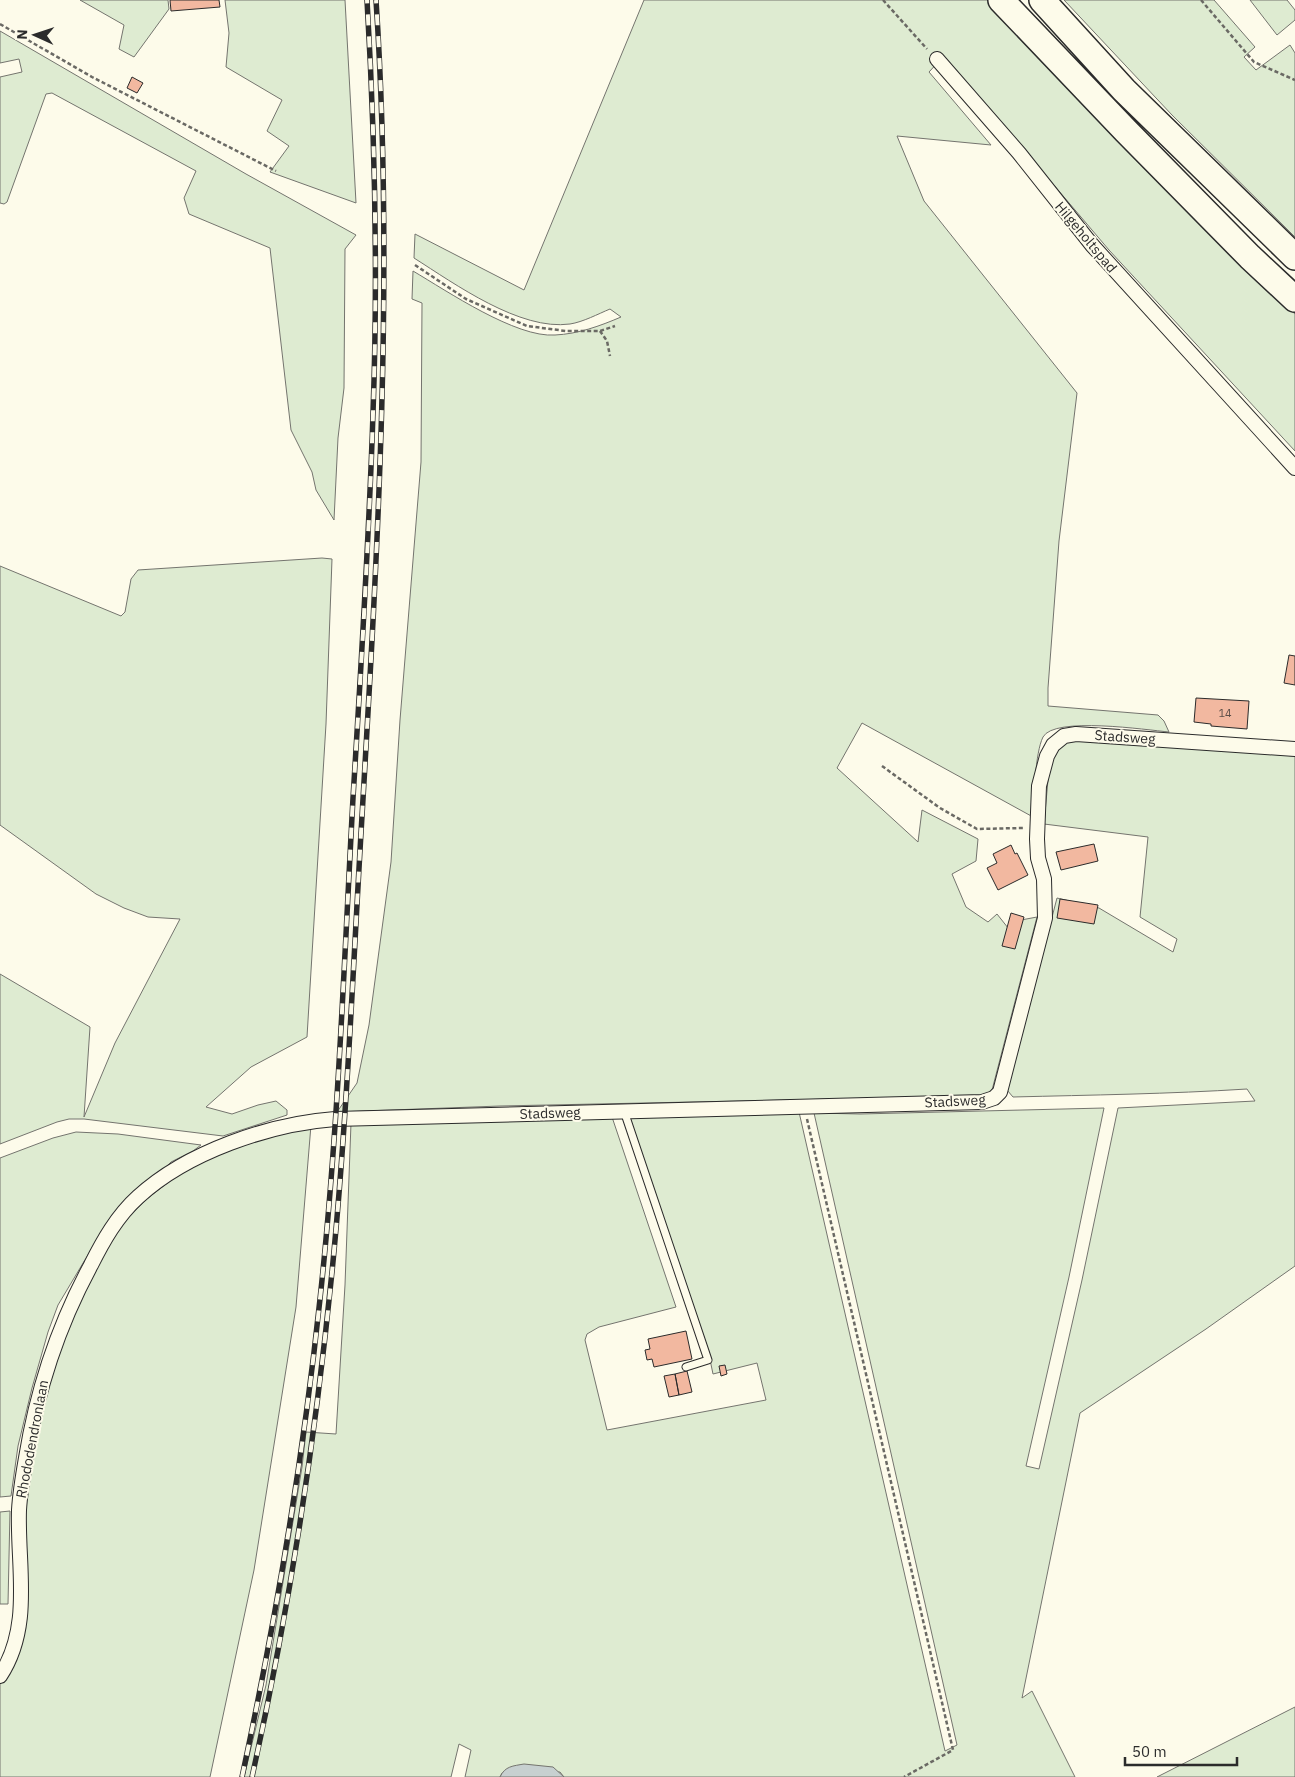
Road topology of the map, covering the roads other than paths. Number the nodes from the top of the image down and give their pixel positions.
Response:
1 (1001, 0) edge
2 (1042, 0) edge
3 (936, 59) road end
4 (1295, 257) edge
5 (1295, 298) edge
6 (1295, 468) edge
7 (1295, 749) edge
8 (624, 1111) junction
9 (335, 1119) joint
10 (686, 1367) dead end
11 (0, 1676) edge

1 - 5 highway
2 - 4 highway
3 - 6 street, Hilgeholtspad
7 - 8 street, Stadsweg
8 - 9 street, Stadsweg
8 - 10 lane
9 - 11 street, Rhododendronlaan

